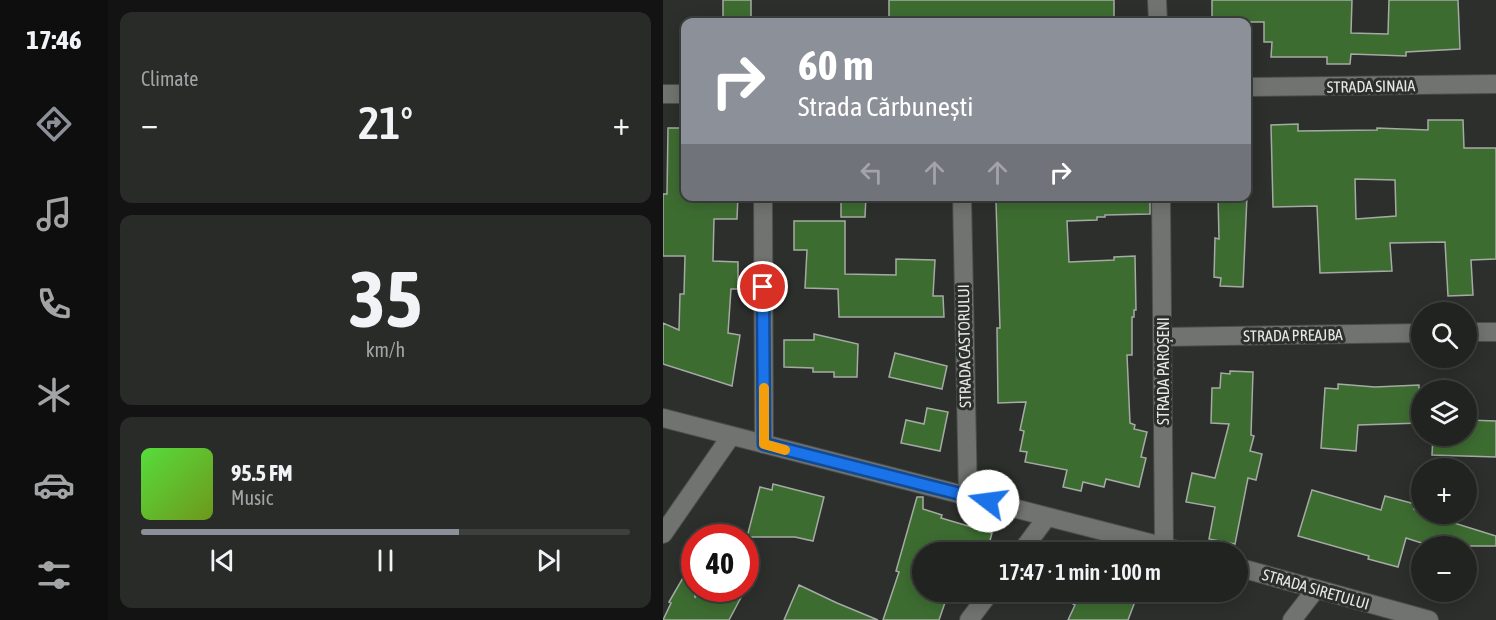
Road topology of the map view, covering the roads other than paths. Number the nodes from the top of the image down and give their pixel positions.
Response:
1 (1157, 0) edge
2 (1158, 18) edge
3 (1496, 84) edge
4 (1251, 87) edge
5 (663, 94) edge
6 (681, 94) edge
7 (763, 201) edge
8 (961, 201) edge
9 (1161, 201) edge
10 (1477, 332) edge
11 (1496, 332) edge
12 (1411, 333) edge
13 (1163, 337) junction
14 (663, 418) edge
15 (731, 436) junction
16 (764, 444) junction
17 (967, 496) junction
18 (1047, 517) junction
19 (663, 534) edge
20 (1028, 542) edge
21 (1148, 542) edge
22 (1164, 542) edge
23 (1248, 570) edge
24 (1316, 589) junction
25 (983, 602) edge
26 (969, 620) edge
27 (1292, 620) edge
28 (1429, 620) edge

1 - 2 street
3 - 4 street, STRADA SINAIA
5 - 6 street
7 - 16 street
8 - 17 street, STRADA CASTORULUI
9 - 13 street, STRADA PAROȘENI
10 - 11 street
12 - 13 street, STRADA PREAJBA
13 - 22 street, STRADA PAROȘENI
14 - 15 street
15 - 16 street
15 - 19 street
16 - 17 street
17 - 18 street
18 - 20 street
18 - 21 street
23 - 24 street, STRADA SIRETULUI
24 - 27 street
24 - 28 street, STRADA SIRETULUI
25 - 26 street

